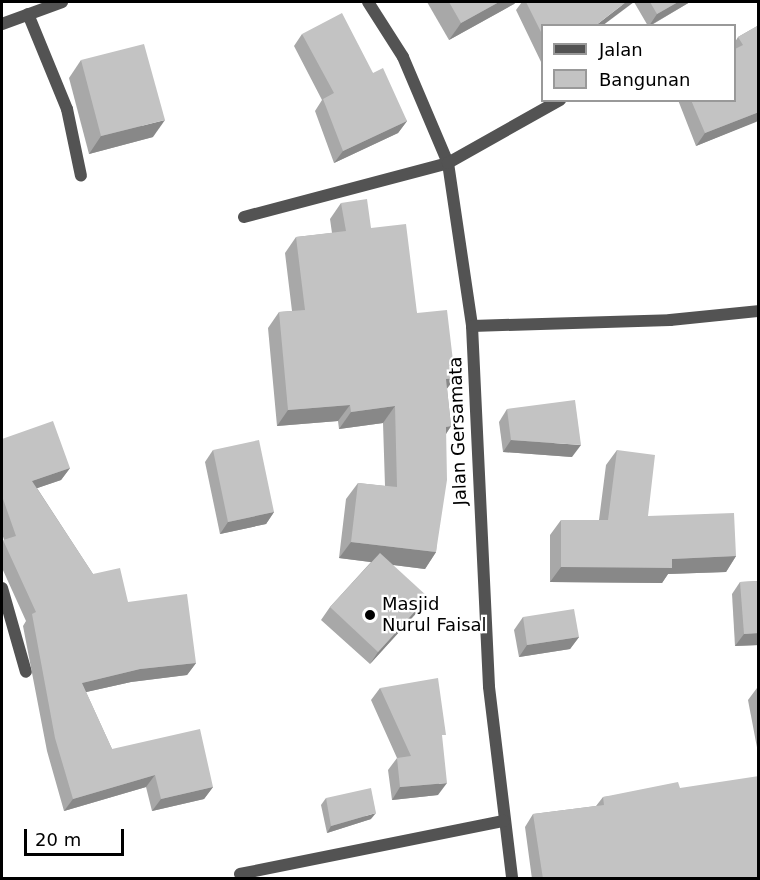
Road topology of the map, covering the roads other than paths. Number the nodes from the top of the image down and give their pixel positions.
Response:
1 (62, 2) edge
2 (368, 2) edge
3 (28, 14) junction
4 (2, 24) edge
5 (556, 102) edge
6 (448, 163) junction
7 (81, 176) dead end
8 (244, 217) dead end
9 (759, 311) edge
10 (472, 326) junction
11 (2, 588) edge
12 (26, 672) dead end
13 (504, 821) junction
14 (240, 874) dead end
15 (512, 879) edge

1 - 3 street
2 - 6 street, Jalan Gersamata
3 - 4 street
3 - 7 street
5 - 6 street
6 - 8 street
6 - 10 street, Jalan Gersamata
9 - 10 street
10 - 13 street, Jalan Gersamata
11 - 12 street
13 - 14 street
13 - 15 street, Jalan Gersamata

